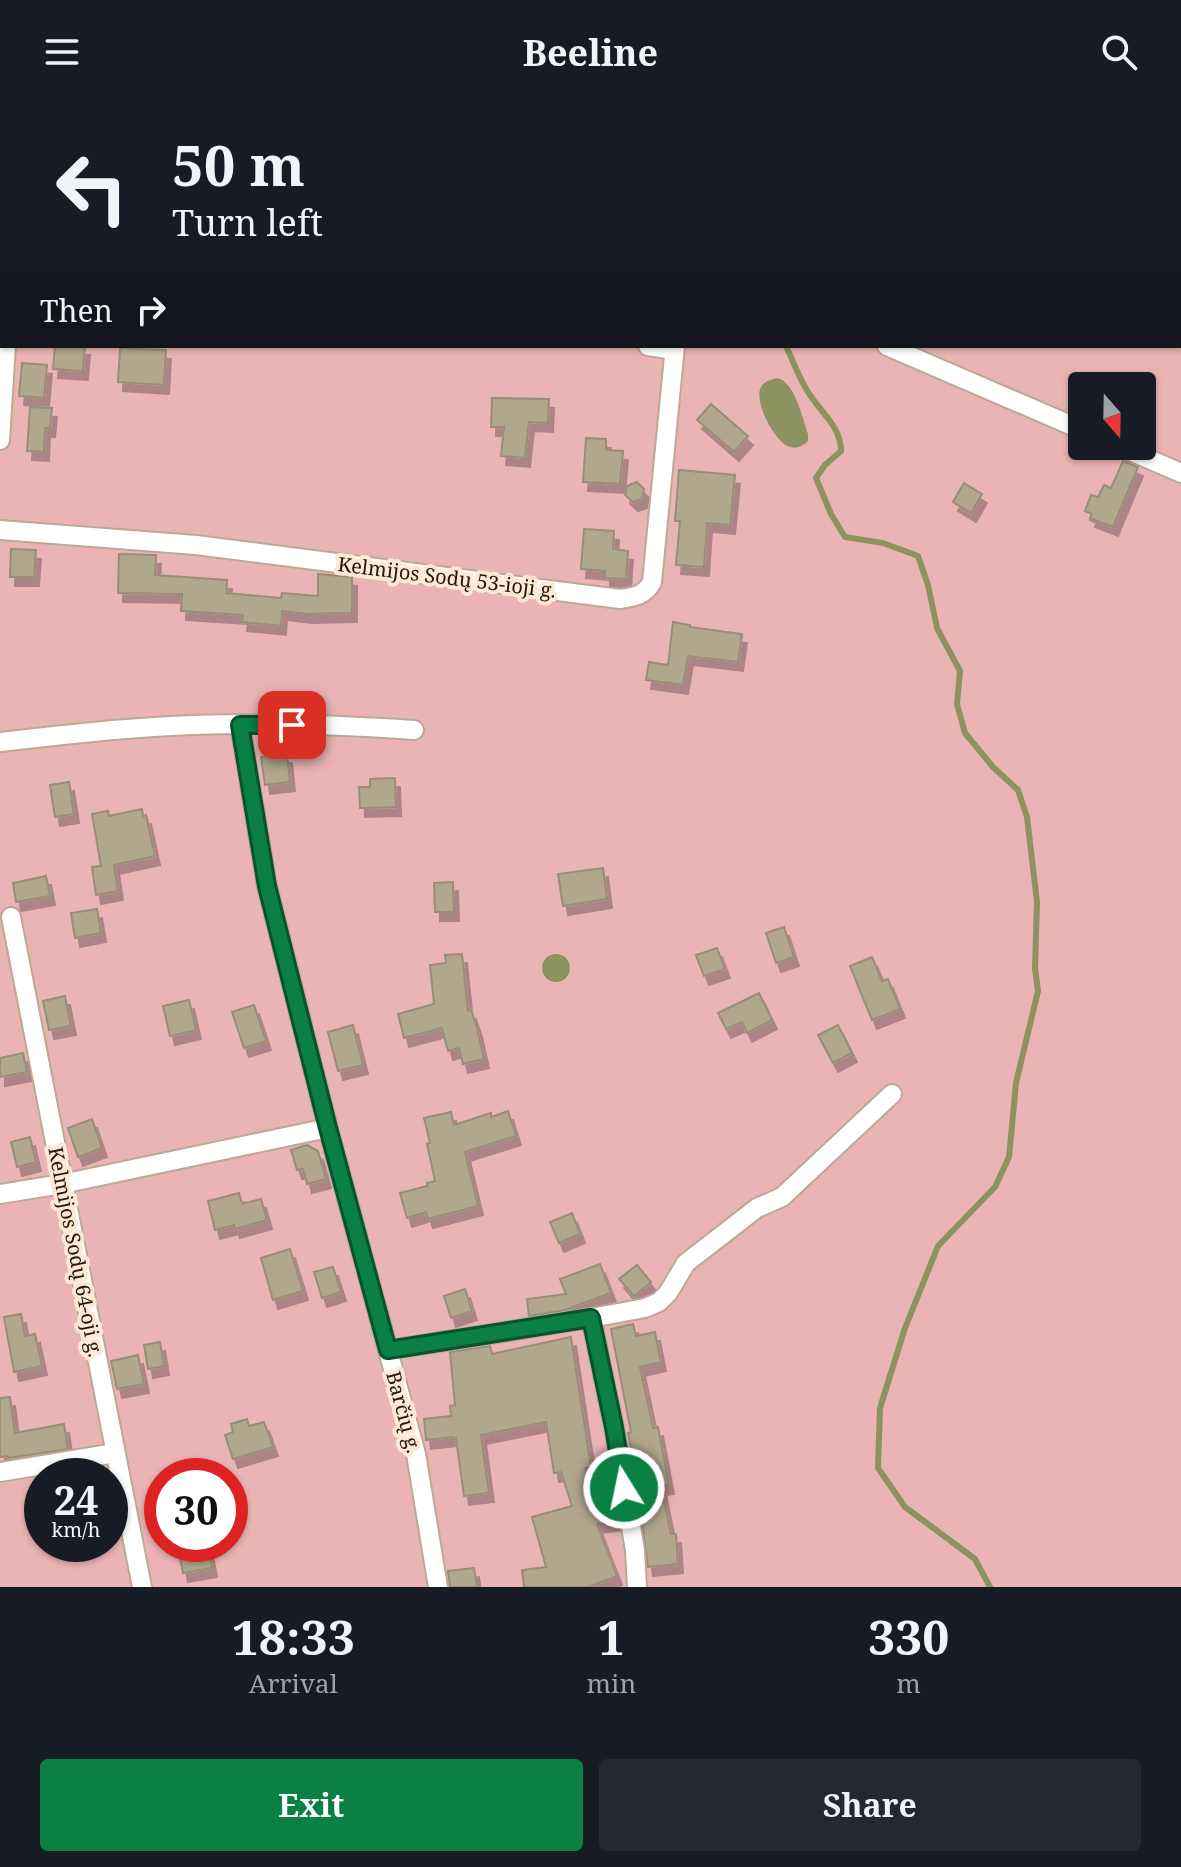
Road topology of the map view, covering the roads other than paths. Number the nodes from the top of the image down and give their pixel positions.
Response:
1 (6, 348) edge
2 (674, 348) edge
3 (892, 348) edge
4 (1068, 424) edge
5 (0, 440) edge
6 (1151, 460) edge
7 (1181, 473) edge
8 (0, 530) edge
9 (240, 725) junction
10 (414, 730) dead end
11 (0, 742) edge
12 (11, 917) dead end
13 (892, 1094) dead end
14 (328, 1128) junction
15 (62, 1184) junction
16 (0, 1194) edge
17 (591, 1318) junction
18 (388, 1350) junction
19 (115, 1453) junction
20 (0, 1472) edge
21 (142, 1587) edge
22 (438, 1587) edge
23 (637, 1587) edge

1 - 5 street
2 - 8 street, Kelmijos Sodų 53-ioji g.
3 - 4 street
6 - 7 street
9 - 10 street
9 - 11 street
9 - 14 street, Barčių g.
12 - 15 street, Kelmijos Sodų 64-oji g.
13 - 17 street
14 - 15 street
14 - 18 street, Barčių g.
15 - 16 street
15 - 19 street, Kelmijos Sodų 64-oji g.
17 - 18 street
17 - 23 street
18 - 22 street, Barčių g.
19 - 20 street
19 - 21 street, Kelmijos Sodų 64-oji g.

